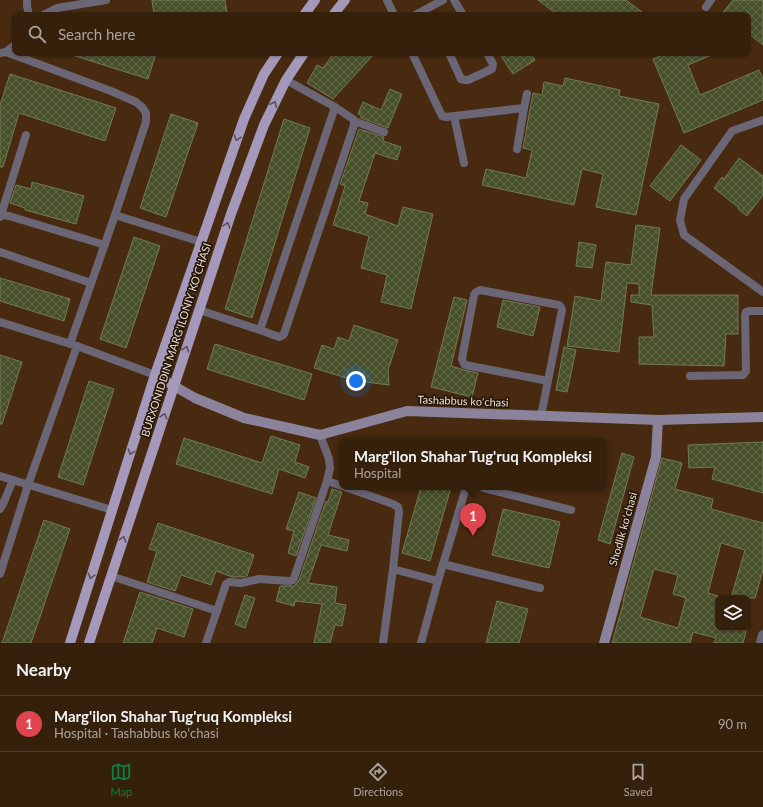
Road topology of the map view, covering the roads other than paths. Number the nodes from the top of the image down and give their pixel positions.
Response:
1 (27, 0) edge
2 (106, 0) edge
3 (315, 0) edge
4 (345, 0) edge
5 (387, 0) edge
6 (443, 0) edge
7 (454, 0) edge
8 (711, 0) edge
9 (706, 7) dead end
10 (28, 12) edge
11 (49, 12) edge
12 (306, 12) edge
13 (335, 12) edge
14 (393, 12) edge
15 (428, 12) edge
16 (461, 12) edge
17 (12, 47) edge
18 (3, 52) edge
19 (14, 56) edge
20 (276, 56) edge
21 (302, 56) edge
22 (413, 56) edge
23 (450, 56) edge
24 (488, 56) edge
25 (286, 80) junction
26 (527, 94) dead end
27 (335, 107) junction
28 (524, 108) junction
29 (454, 116) junction
30 (763, 120) edge
31 (354, 121) junction
32 (384, 132) dead end
33 (26, 135) dead end
34 (517, 148) dead end
35 (464, 163) dead end
36 (115, 215) junction
37 (1, 216) edge
38 (201, 242) junction
39 (105, 245) junction
40 (0, 252) edge
41 (91, 283) junction
42 (763, 292) edge
43 (199, 310) junction
44 (763, 311) edge
45 (0, 322) edge
46 (260, 330) junction
47 (73, 345) junction
48 (155, 375) junction
49 (690, 376) dead end
50 (548, 380) junction
51 (174, 386) junction
52 (541, 416) junction
53 (763, 417) edge
54 (658, 420) junction
55 (320, 435) junction
56 (0, 476) edge
57 (13, 480) junction
58 (327, 481) junction
59 (28, 485) junction
60 (339, 485) edge
61 (353, 490) edge
62 (466, 490) edge
63 (492, 490) edge
64 (0, 508) edge
65 (112, 510) junction
66 (570, 510) dead end
67 (443, 564) junction
68 (393, 569) junction
69 (0, 574) edge
70 (112, 576) junction
71 (438, 581) junction
72 (540, 588) dead end
73 (217, 611) junction
74 (763, 635) edge
75 (70, 643) edge
76 (89, 643) edge
77 (206, 643) edge
78 (383, 643) edge
79 (421, 643) edge
80 (604, 643) edge
81 (761, 643) edge

1 - 10 lane
2 - 11 lane
3 - 12 main road
4 - 13 main road
5 - 14 lane
6 - 15 lane
7 - 16 lane
8 - 9 lane
17 - 18 lane
19 - 36 lane
20 -> 38 main road, BURXONIDDIN MARG’ILONIY KO’CHASI
21 - 25 main road, BURXONIDDIN MARG’ILONIY KO’CHASI
22 - 29 lane
23 - 24 lane
25 - 27 lane
43 -> 25 main road, BURXONIDDIN MARG’ILONIY KO’CHASI
26 - 28 lane
27 - 31 lane
27 - 46 lane
28 - 29 lane
28 - 34 lane
29 - 35 lane
30 - 42 lane
31 - 32 lane
31 - 46 lane
33 - 37 lane
36 - 38 lane
36 - 39 lane
37 - 39 lane
38 - 48 main road, BURXONIDDIN MARG’ILONIY KO’CHASI
39 - 41 lane
40 - 41 lane
41 - 47 lane
43 - 46 lane
51 -> 43 main road, BURXONIDDIN MARG’ILONIY KO’CHASI
44 - 49 lane
45 - 47 lane
47 - 48 lane
47 - 59 lane
48 - 51 main road
48 -> 65 main road, BURXONIDDIN MARG’ILONIY KO’CHASI
50 - 50 lane
50 - 52 lane
51 - 55 street, Tashabbus koʻchasi
70 -> 51 main road, BURXONIDDIN MARG’ILONIY KO’CHASI
52 - 54 street, Tashabbus koʻchasi
52 - 55 street, Tashabbus koʻchasi
53 - 54 street, Tashabbus koʻchasi
54 - 80 street, Shodlik koʻchasi
55 - 58 lane
56 - 57 lane
57 - 59 lane
57 - 64 lane
58 - 60 lane
58 - 73 lane
59 - 65 lane
59 - 69 lane
61 - 68 lane
62 - 67 lane
63 - 66 lane
65 -> 75 main road, BURXONIDDIN MARG’ILONIY KO’CHASI
67 - 71 lane
67 - 72 lane
68 - 71 lane
68 - 78 lane
70 - 73 lane
70 - 76 main road, BURXONIDDIN MARG’ILONIY KO’CHASI
71 - 79 lane
73 - 77 lane
74 - 81 street

